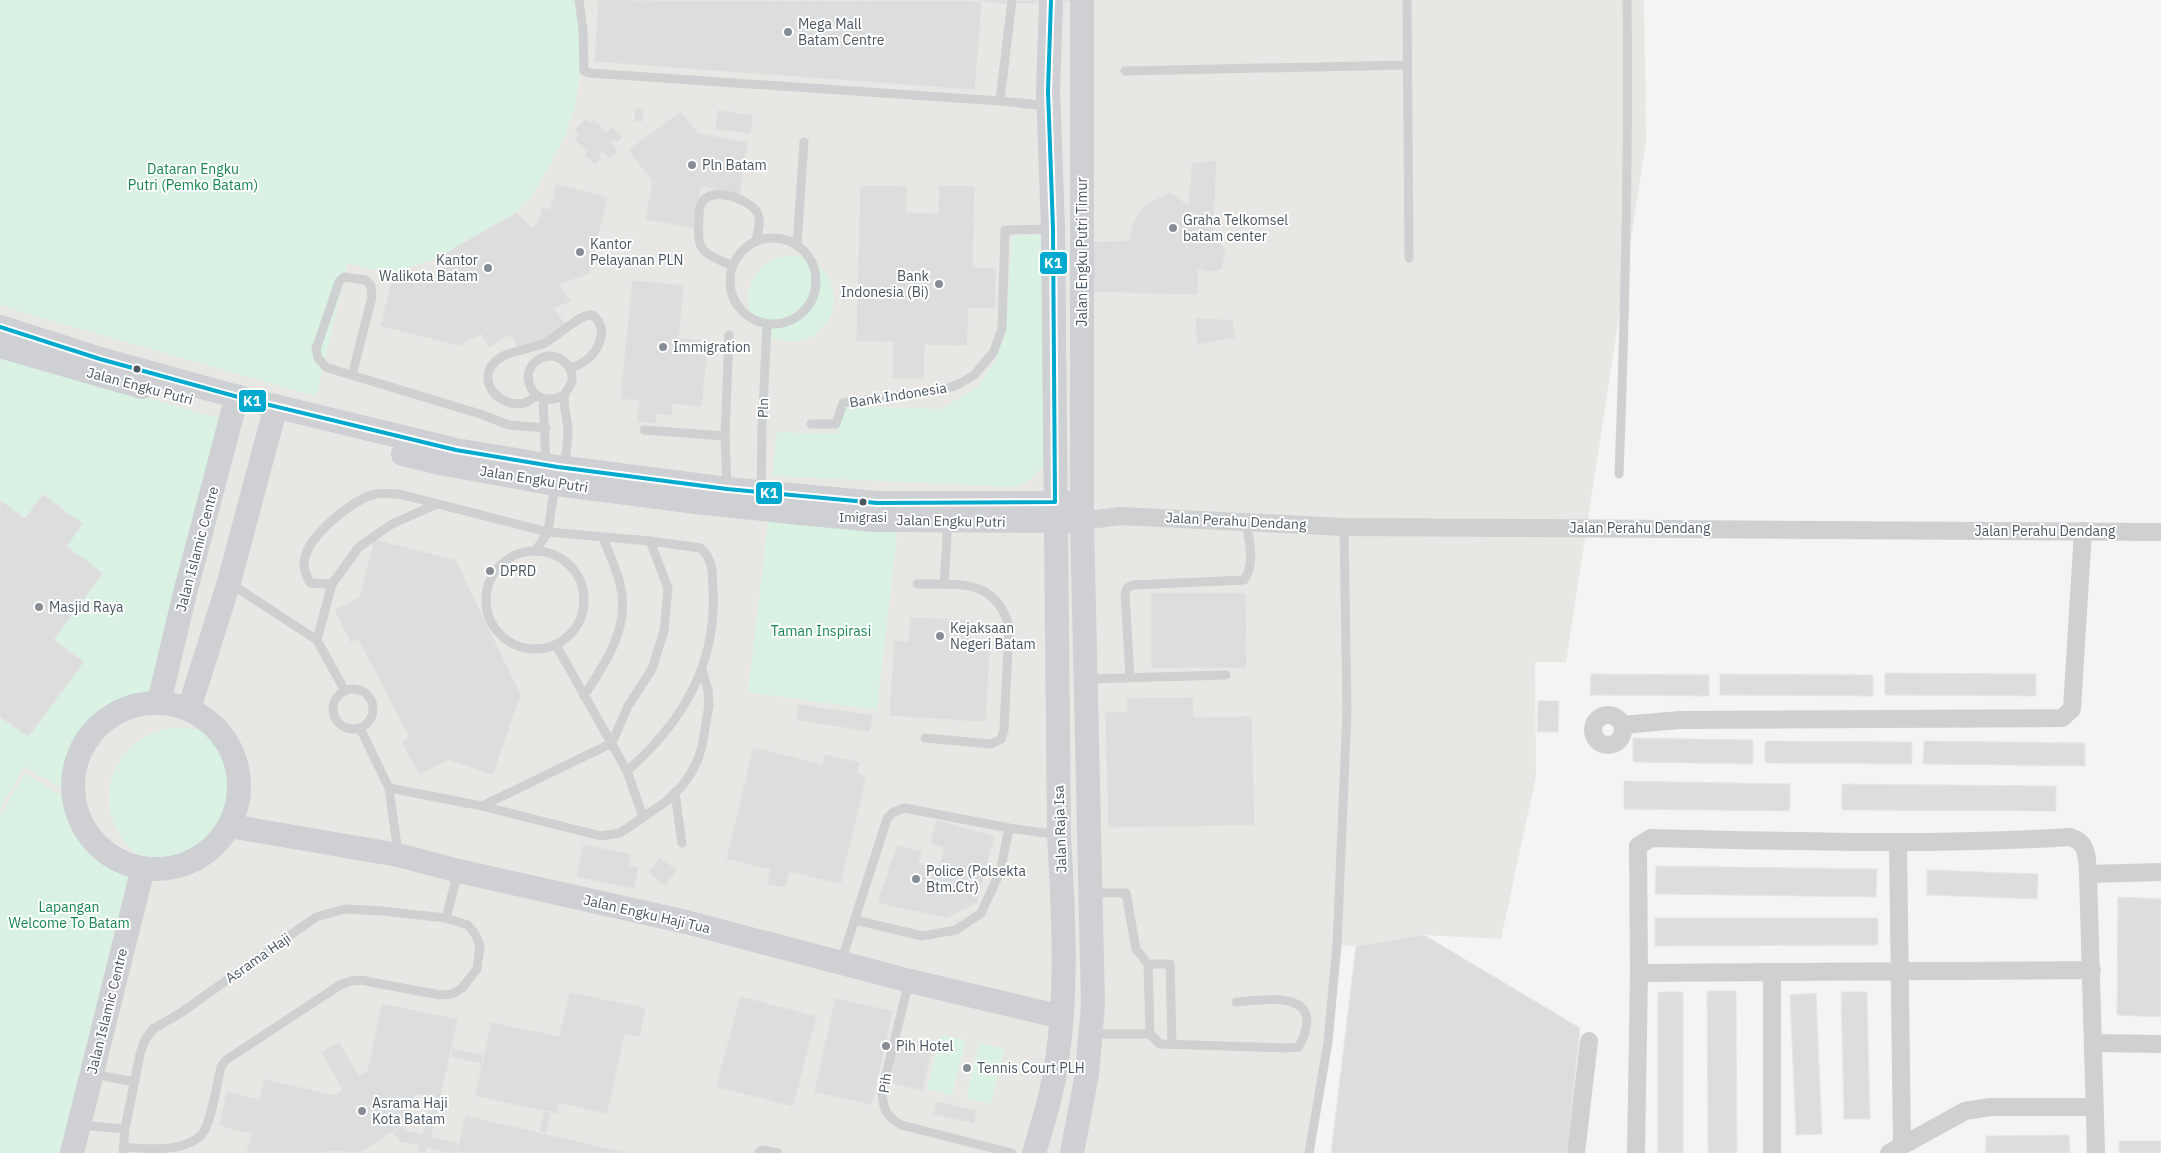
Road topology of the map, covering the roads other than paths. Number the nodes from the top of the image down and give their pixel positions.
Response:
1 (579, 0) edge
2 (1012, 0) edge
3 (1082, 0) edge
4 (1407, 0) edge
5 (1628, 0) edge
6 (1051, 3) dead end
7 (1407, 65) junction
8 (1125, 71) dead end
9 (1000, 101) junction
10 (1050, 106) junction
11 (804, 142) dead end
12 (1053, 229) junction
13 (756, 240) junction
14 (797, 245) junction
15 (1409, 258) dead end
16 (732, 266) junction
17 (767, 324) junction
18 (0, 327) edge
19 (728, 335) dead end
20 (0, 346) edge
21 (570, 368) junction
22 (352, 375) junction
23 (564, 395) junction
24 (540, 397) junction
25 (236, 404) junction
26 (274, 414) junction
27 (811, 424) dead end
28 (546, 428) junction
29 (644, 430) dead end
30 (725, 436) junction
31 (556, 471) junction
32 (1618, 474) dead end
33 (728, 489) junction
34 (761, 493) junction
35 (438, 504) junction
36 (1055, 512) junction
37 (1082, 513) junction
38 (948, 521) junction
39 (1246, 522) junction
40 (1344, 527) junction
41 (2082, 531) junction
42 (548, 532) junction
43 (2161, 532) edge
44 (604, 537) junction
45 (650, 541) junction
46 (536, 550) junction
47 (228, 582) junction
48 (332, 584) junction
49 (916, 584) dead end
50 (944, 585) junction
51 (318, 640) junction
52 (556, 645) junction
53 (702, 670) junction
54 (1226, 675) dead end
55 (1130, 678) junction
56 (1086, 679) junction
57 (345, 691) junction
58 (584, 696) junction
59 (159, 702) junction
60 (189, 709) junction
61 (1623, 725) dead end
62 (360, 728) junction
63 (925, 738) dead end
64 (612, 743) junction
65 (628, 771) junction
66 (389, 788) junction
67 (675, 792) junction
68 (482, 806) junction
69 (643, 817) junction
70 (230, 826) junction
71 (1009, 828) junction
72 (1059, 835) junction
73 (682, 843) dead end
74 (1898, 843) junction
75 (398, 855) junction
76 (142, 868) junction
77 (459, 871) junction
78 (2161, 872) edge
79 (2088, 874) junction
80 (1091, 893) junction
81 (446, 918) junction
82 (855, 920) junction
83 (841, 962) junction
84 (1148, 964) junction
85 (2092, 970) junction
86 (1898, 971) junction
87 (1772, 972) junction
88 (1639, 974) junction
89 (910, 980) junction
90 (1236, 1002) dead end
91 (1062, 1016) junction
92 (1090, 1034) junction
93 (1150, 1034) junction
94 (1589, 1040) dead end
95 (2094, 1043) junction
96 (1172, 1044) junction
97 (2161, 1044) edge
98 (91, 1073) junction
99 (135, 1082) junction
100 (2094, 1107) junction
101 (79, 1125) junction
102 (125, 1129) junction
103 (1895, 1149) edge
104 (123, 1150) edge
105 (72, 1153) edge
106 (758, 1153) edge
107 (778, 1153) edge
108 (1012, 1153) edge
109 (1034, 1153) edge
110 (1072, 1153) edge
111 (1309, 1153) edge
112 (1576, 1153) edge
113 (1636, 1153) edge
114 (1772, 1153) edge
115 (2096, 1153) edge

1 - 9 lane
2 - 9 lane
3 - 37 main road, Jalan Engku Putri Timur
4 - 7 lane
5 - 32 lane
6 - 10 main road, Jalan Engku Putri Timur
7 - 8 lane
7 - 15 lane
9 - 10 lane
10 - 12 main road, Jalan Engku Putri Timur
11 - 14 lane
12 - 27 lane, Bank Indonesia
12 - 36 main road, Jalan Engku Putri Timur
13 - 14 lane
13 - 16 lane
13 - 16 lane
14 - 17 lane
16 - 17 lane
17 - 34 lane, Pln
18 - 25 main road, Jalan Engku Putri
19 - 30 lane
20 - 25 main road, Jalan Engku Putri
21 - 23 lane
21 - 24 lane
21 - 24 lane
22 - 22 lane
22 - 28 lane
23 - 24 lane
23 - 31 lane
24 - 28 lane
25 - 26 main road, Jalan Engku Putri
25 - 59 main road, Jalan Islamic Centre
26 - 31 main road, Jalan Engku Putri
26 - 47 main road
28 - 31 lane
29 - 30 lane
30 - 33 lane
31 - 33 main road, Jalan Engku Putri
31 - 38 main road, Jalan Engku Putri
31 - 42 lane
33 - 34 main road, Jalan Engku Putri
34 - 36 main road, Jalan Engku Putri
35 - 42 lane
35 - 48 lane
35 - 48 lane
36 - 37 main road, Jalan Engku Putri
36 - 38 main road, Jalan Engku Putri
36 - 72 main road, Jalan Raja Isa
37 - 39 street, Jalan Perahu Dendang
37 - 56 main road, Jalan Raja Isa
38 - 50 lane
39 - 40 street, Jalan Perahu Dendang
39 - 55 lane
40 - 41 street, Jalan Perahu Dendang
40 - 111 lane
41 - 43 street, Jalan Perahu Dendang
41 - 61 street
42 - 44 lane
42 - 46 lane
44 - 45 lane
44 - 58 lane
45 - 53 lane
45 - 64 lane
46 - 52 lane
46 - 52 lane
47 - 51 lane
47 - 60 main road
48 - 51 lane
49 - 50 lane
50 - 63 lane
51 - 57 lane
52 - 58 lane
53 - 65 lane
53 - 67 lane
54 - 55 lane
55 - 56 lane
56 - 80 main road, Jalan Raja Isa
57 - 62 lane
57 - 62 lane
58 - 64 lane
59 - 60 main road
59 - 76 main road
60 - 70 main road
62 - 66 lane
64 - 65 lane
64 - 68 lane
65 - 69 lane
66 - 68 lane
66 - 75 lane
67 - 69 lane
67 - 73 lane
68 - 69 lane
70 - 75 main road, Jalan Engku Haji Tua
70 - 76 main road
71 - 72 lane
71 - 82 lane
71 - 82 lane
72 - 91 main road, Jalan Raja Isa
74 - 79 street
74 - 86 street
74 - 88 street
75 - 77 main road, Jalan Engku Haji Tua
76 - 98 main road, Jalan Islamic Centre
77 - 81 lane
77 - 83 main road, Jalan Engku Haji Tua
78 - 79 street
79 - 85 street
80 - 84 lane
80 - 92 main road, Jalan Raja Isa
81 - 99 lane, Asrama Haji
81 - 104 lane, Asrama Haji
82 - 83 lane
83 - 89 main road, Jalan Engku Haji Tua
84 - 93 lane
84 - 96 lane
85 - 86 street
85 - 95 street
86 - 87 street
86 - 103 street
87 - 88 street
87 - 114 street
88 - 113 street
89 - 91 main road, Jalan Engku Haji Tua
89 - 108 lane, Pih
90 - 96 lane
91 - 109 main road, Jalan Raja Isa
92 - 93 lane
92 - 110 main road, Jalan Raja Isa
93 - 96 lane
94 - 112 street
95 - 97 street
95 - 100 street
98 - 99 lane
98 - 101 main road, Jalan Islamic Centre
99 - 102 lane, Asrama Haji
100 - 103 street
100 - 115 street
101 - 102 lane
101 - 105 main road, Jalan Islamic Centre
102 - 104 lane, Asrama Haji
106 - 107 lane

